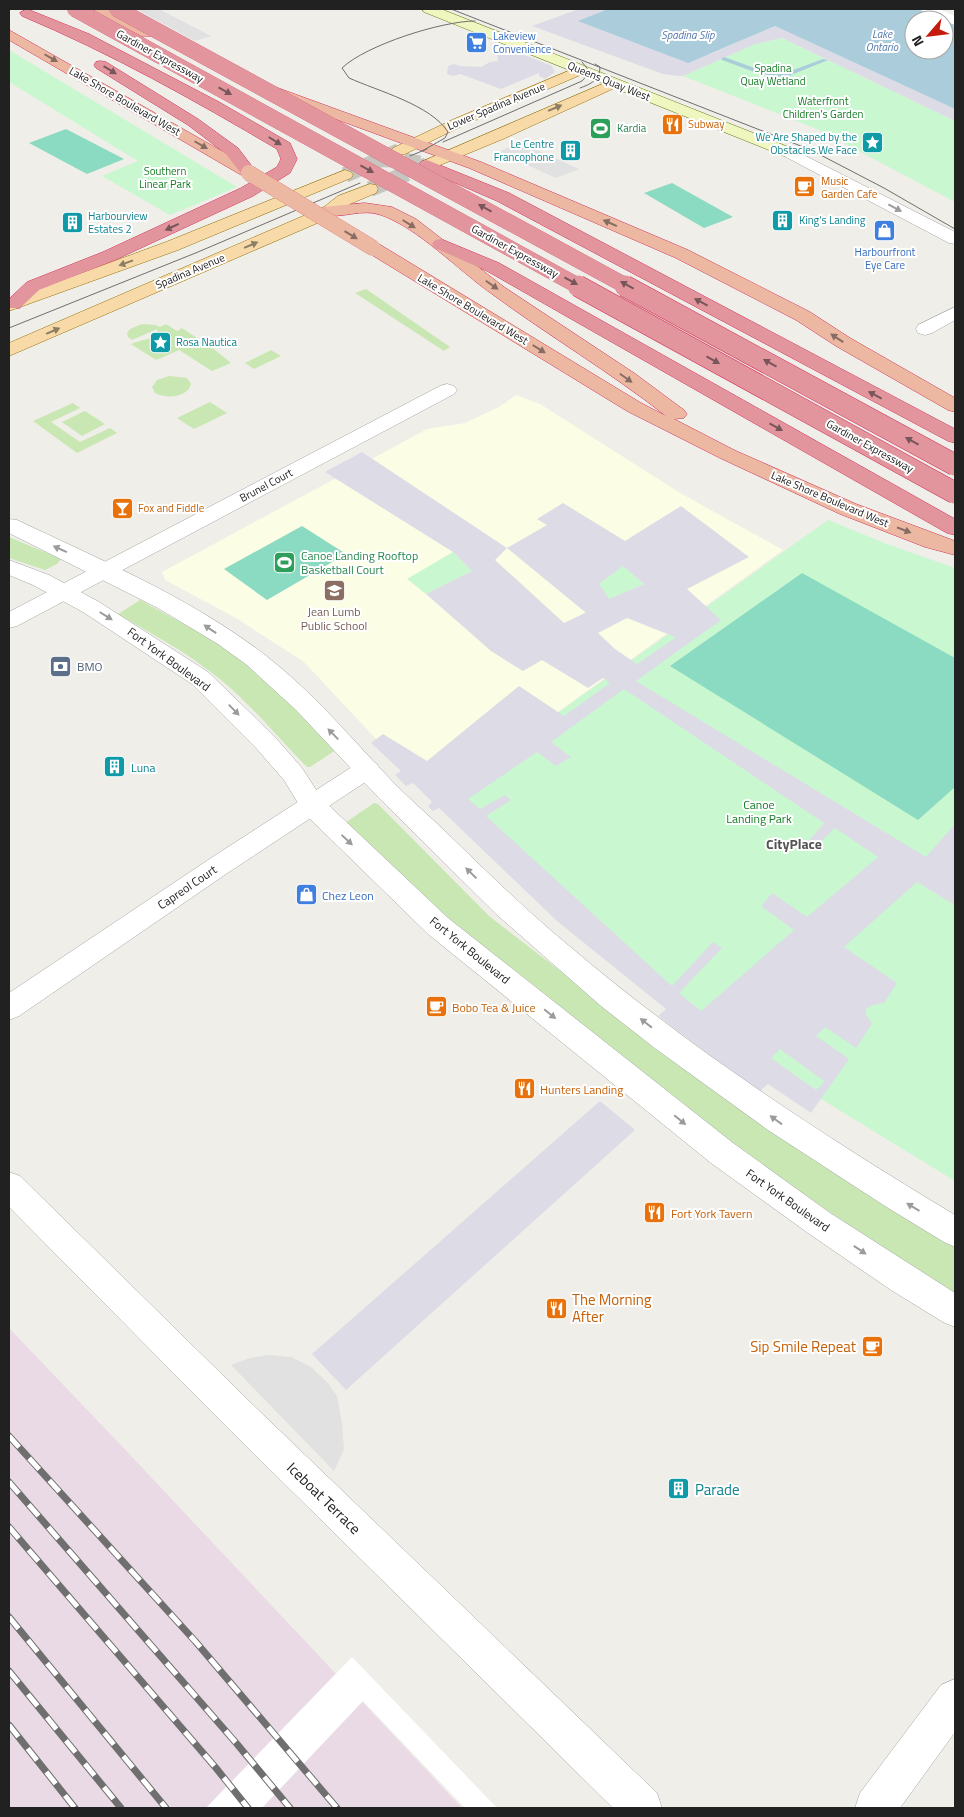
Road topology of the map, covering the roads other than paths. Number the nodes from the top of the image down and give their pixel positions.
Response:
1 (75, 9) edge
2 (101, 9) edge
3 (116, 9) edge
4 (429, 9) edge
5 (23, 11) edge
6 (9, 34) edge
7 (72, 47) dead end
8 (87, 57) dead end
9 (580, 70) junction
10 (614, 83) junction
11 (406, 147) junction
12 (790, 153) junction
13 (452, 156) junction
14 (427, 165) joint
15 (249, 173) junction
16 (345, 175) tunnel mouth
17 (370, 188) tunnel mouth
18 (916, 201) dead end
19 (330, 211) junction
20 (955, 239) edge
21 (441, 244) junction
22 (12, 305) edge
23 (955, 313) edge
24 (925, 328) dead end
25 (9, 350) edge
26 (448, 390) dead end
27 (955, 406) edge
28 (955, 437) edge
29 (727, 454) junction
30 (955, 465) edge
31 (955, 493) edge
32 (9, 525) edge
33 (955, 528) edge
34 (955, 548) edge
35 (9, 567) edge
36 (95, 575) junction
37 (63, 591) junction
38 (9, 621) edge
39 (367, 769) junction
40 (312, 806) junction
41 (9, 1008) edge
42 (9, 1186) edge
43 (955, 1232) edge
44 (955, 1311) edge
45 (955, 1699) edge
46 (642, 1808) edge
47 (875, 1808) edge

1 -> 31 highway, Gardiner Expressway, bridge
2 - 11 highway
30 -> 3 highway, Gardiner Expressway, bridge
4 - 9 main road, Queens Quay West
5 - 7 highway
5 -> 22 highway
6 -> 15 highway, Lake Shore Boulevard West
8 -> 15 highway
9 - 10 main road, Queens Quay West
9 - 11 main road, Lower Spadina Avenue
10 - 12 main road, Queens Quay West
13 -> 10 main road
11 - 13 highway
12 - 18 street, Queens Quay West
12 -> 20 street, Queens Quay West
13 - 14 main road
27 -> 13 highway
28 -> 14 highway
15 -> 29 highway, Lake Shore Boulevard West, bridge
16 -> 22 main road
17 - 19 main road, Spadina Avenue
19 -> 21 highway
25 -> 19 main road, Spadina Avenue
21 -> 29 highway
21 -> 33 highway
23 - 24 street
26 - 36 street, Brunel Court
29 -> 34 highway, Lake Shore Boulevard West
36 -> 32 street
35 - 37 street, Fort York Boulevard
36 - 37 street, Brunel Court
39 -> 36 street
37 - 38 street, Brunel Court
37 -> 40 street, Fort York Boulevard
39 - 40 street, Capreol Court
43 -> 39 street
40 - 41 street, Capreol Court
40 -> 44 street, Fort York Boulevard
42 - 46 street, Iceboat Terrace
45 - 47 street

